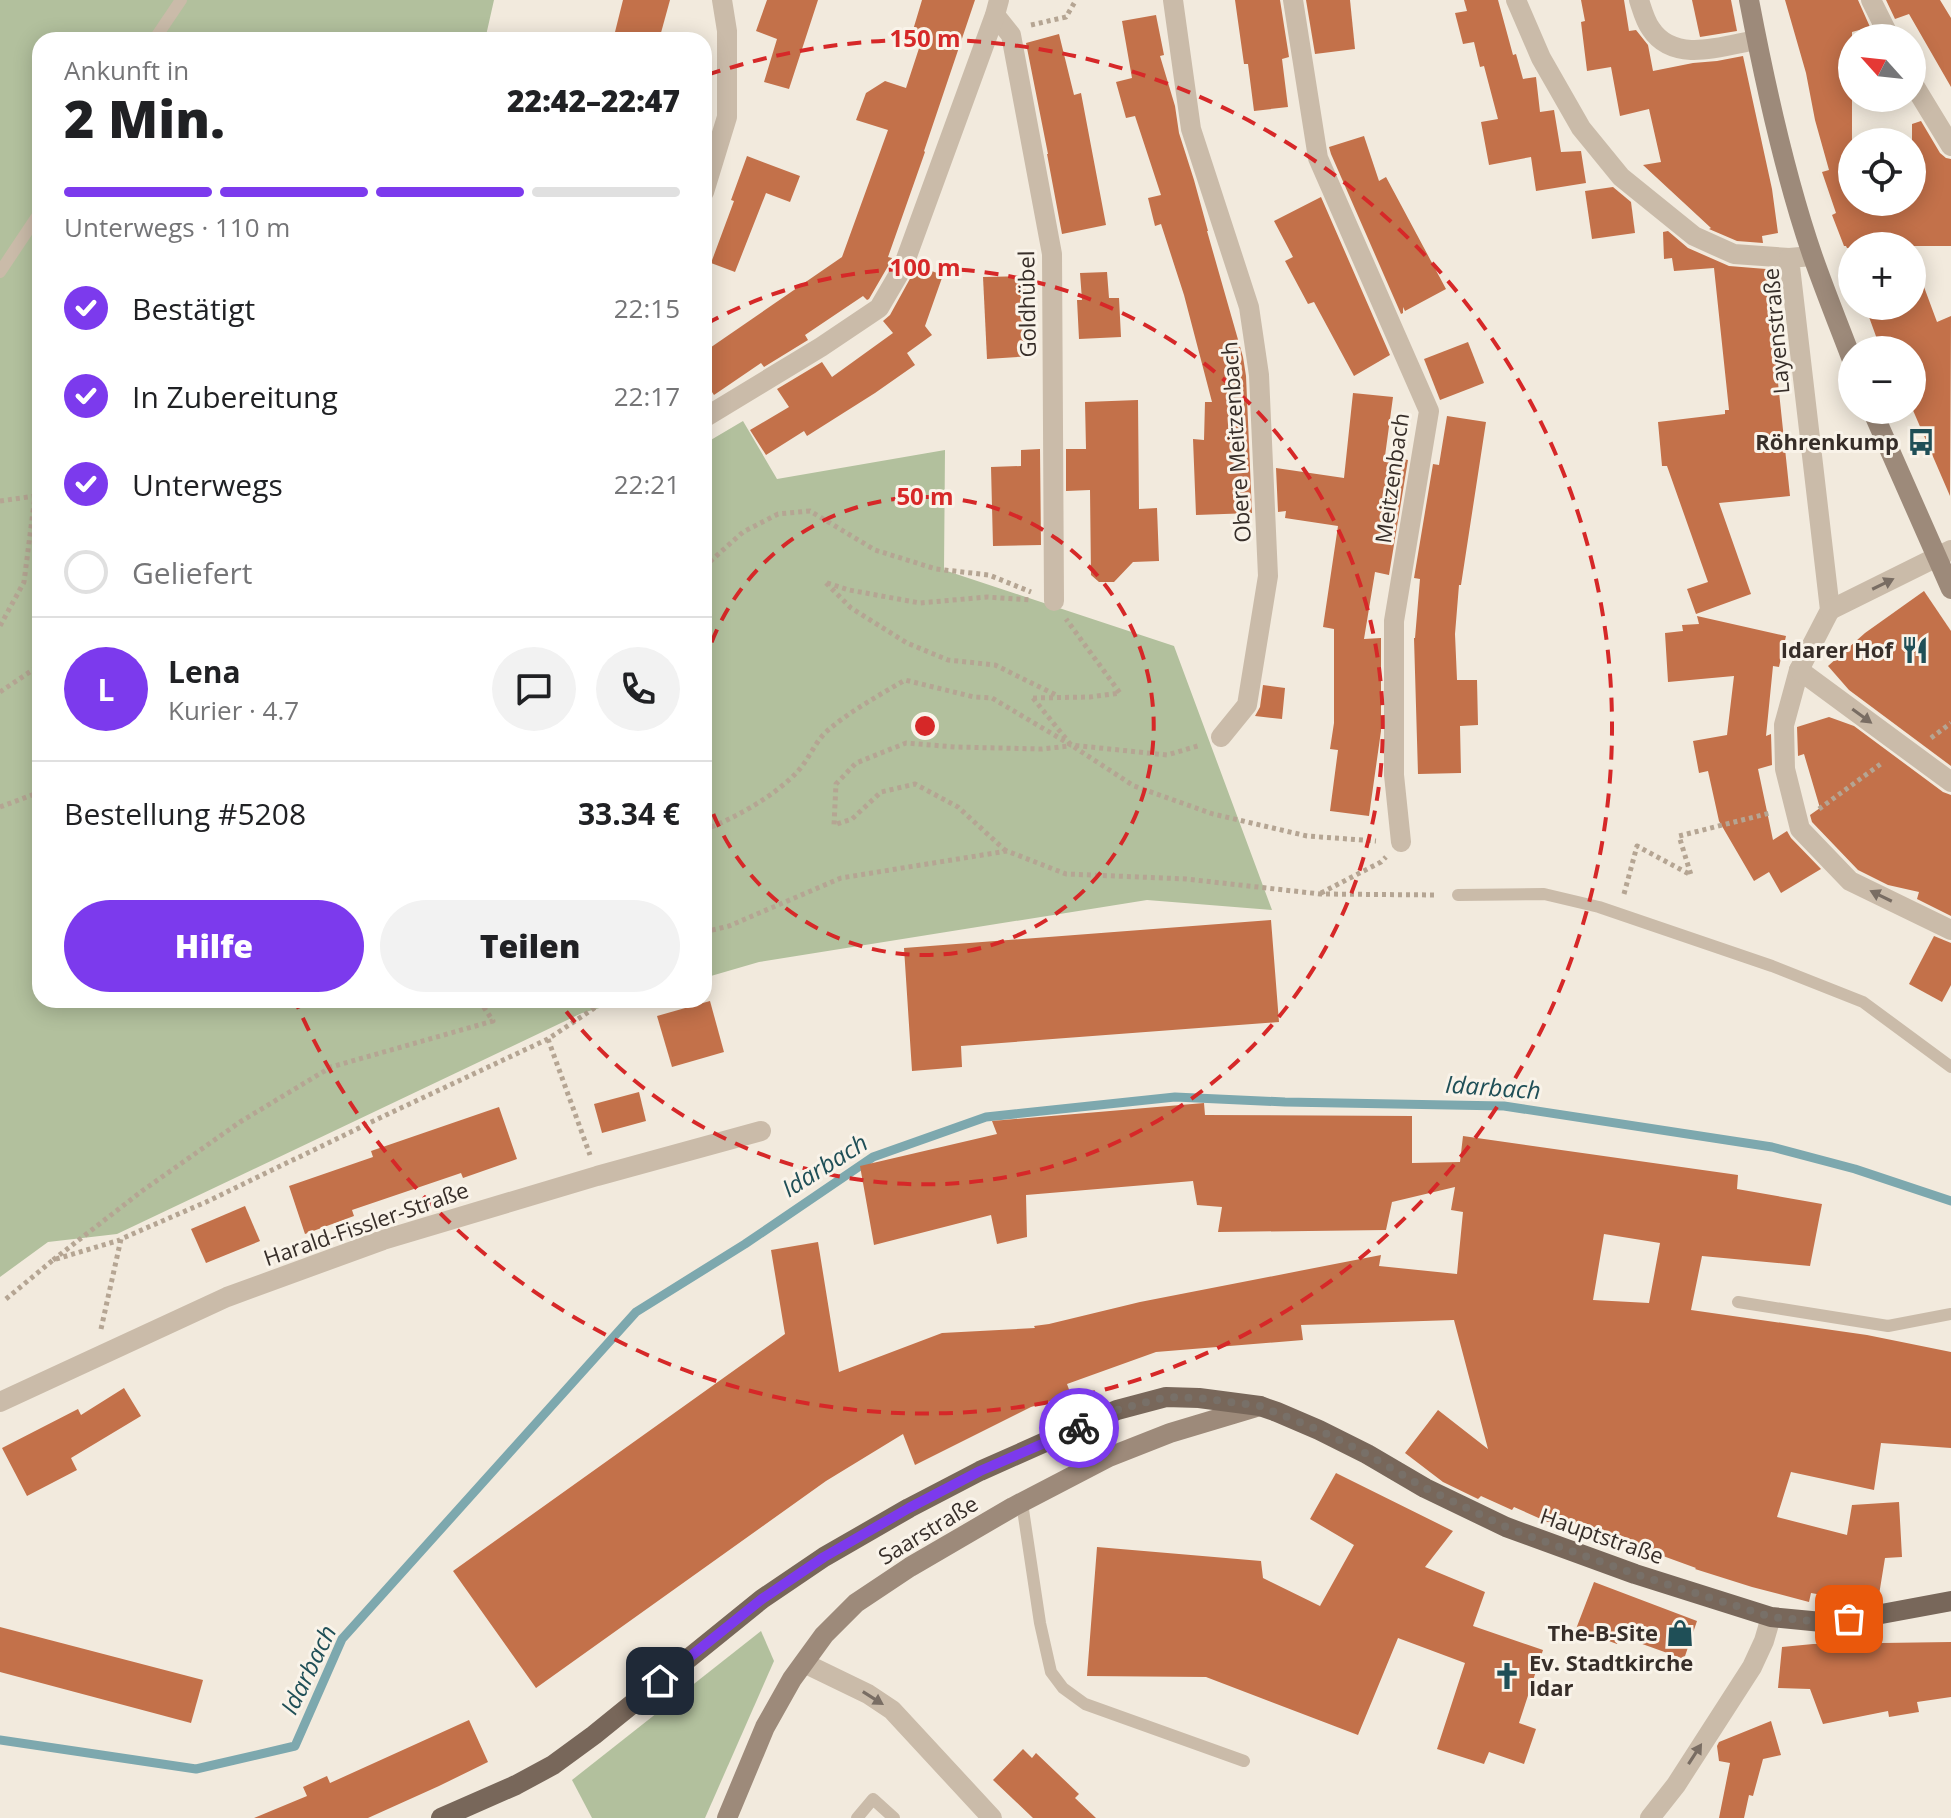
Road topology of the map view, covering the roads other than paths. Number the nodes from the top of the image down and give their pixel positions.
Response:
1 (181, 0) edge
2 (722, 0) edge
3 (1173, 0) edge
4 (1293, 0) edge
5 (1516, 0) edge
6 (1639, 0) edge
7 (1749, 0) edge
8 (1871, 0) edge
9 (1001, 15) edge
10 (1883, 24) edge
11 (159, 32) edge
12 (1756, 40) junction
13 (1926, 105) edge
14 (1951, 146) edge
15 (712, 166) edge
16 (32, 224) edge
17 (1812, 256) junction
18 (1789, 258) junction
19 (0, 272) edge
20 (1843, 336) edge
21 (712, 413) edge
22 (1879, 424) edge
23 (1944, 554) edge
24 (1951, 589) edge
25 (1054, 601) road end
26 (1830, 610) junction
27 (1799, 670) junction
28 (1221, 737) road end
29 (1951, 782) edge
30 (1401, 842) road end
31 (1458, 895) road end
32 (1951, 930) edge
33 (1951, 1067) edge
34 (761, 1131) dead end
35 (1738, 1302) dead end
36 (1951, 1314) edge
37 (0, 1402) edge
38 (1260, 1406) junction
39 (1022, 1503) junction
40 (1951, 1601) edge
41 (1771, 1617) junction
42 (804, 1663) junction
43 (1244, 1761) dead end
44 (441, 1818) edge
45 (727, 1818) edge
46 (857, 1818) edge
47 (894, 1818) edge
48 (992, 1818) edge
49 (1650, 1818) edge

1 - 11 lane
2 - 15 street
3 - 28 street, Obere Meitzenbach
4 - 30 street, Meitzenbach
5 - 18 street
6 - 12 street
7 - 12 street, Layenstraße
8 - 10 street
9 - 21 street
9 - 25 street, Goldhübel
12 - 17 street, Layenstraße
13 - 14 street
16 - 19 lane
17 - 18 street, Layenstraße
17 - 20 street, Layenstraße
18 - 26 street, Layenstraße
22 - 23 street
23 - 24 street
26 -> 23 street
26 - 27 street
27 -> 29 street
32 -> 27 street
31 - 33 lane
34 - 37 street, Harald-Fissler-Straße
35 - 36 lane
38 - 39 street, Saarstraße
38 - 41 main road, Hauptstraße
38 - 44 main road, Hauptstraße
39 - 42 street, Saarstraße
39 - 43 lane
40 - 41 main road, Hauptstraße
49 -> 41 street
42 - 45 street, Saarstraße
42 -> 48 street
46 - 47 lane

